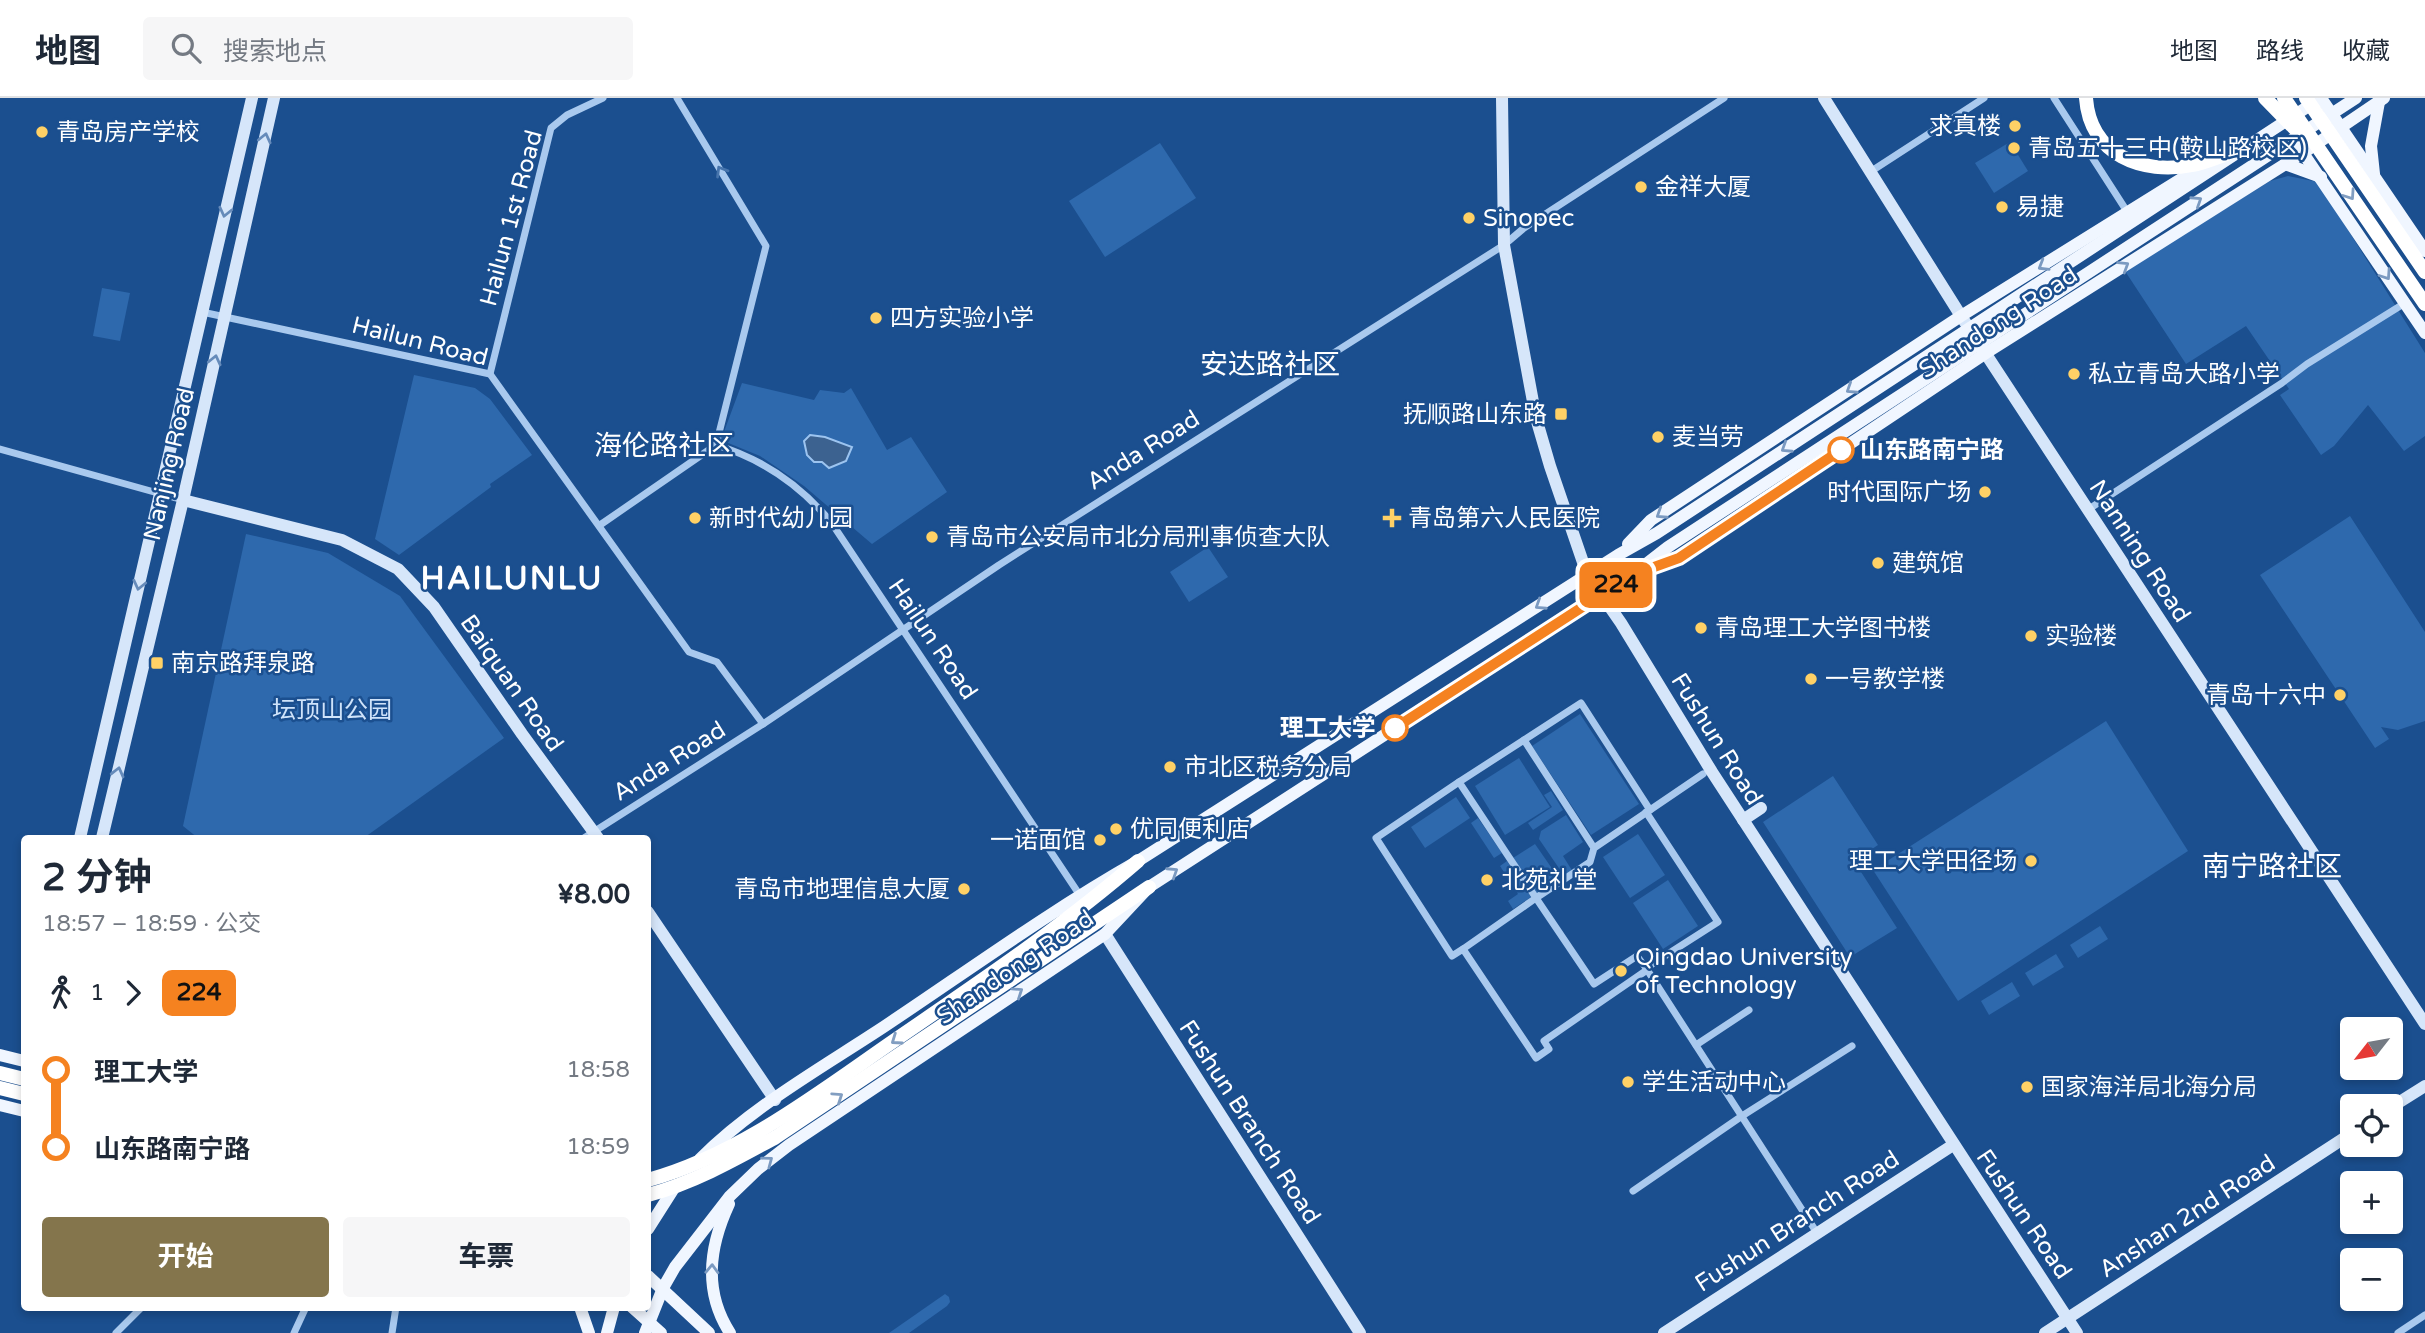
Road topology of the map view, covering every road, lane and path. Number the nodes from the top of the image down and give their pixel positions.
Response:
1 (252, 98) edge
2 (274, 98) edge
3 (603, 98) edge
4 (677, 98) edge
5 (1502, 98) edge
6 (1724, 98) edge
7 (1824, 98) edge
8 (1984, 98) edge
9 (2054, 98) edge
10 (2086, 98) edge
11 (2265, 98) edge
12 (2271, 98) edge
13 (2284, 98) edge
14 (2306, 98) edge
15 (2321, 98) edge
16 (2356, 98) edge
17 (2382, 100) edge
18 (2282, 115) junction
19 (2341, 126) junction
20 (2249, 145) junction
21 (2303, 153) junction
22 (2285, 164) junction
23 (1870, 172) junction
24 (2326, 172) junction
25 (2374, 175) junction
26 (2128, 213) junction
27 (1504, 245) junction
28 (2425, 251) edge
29 (2425, 272) edge
30 (2405, 303) junction
31 (2425, 304) edge
32 (202, 312) junction
33 (1961, 316) junction
34 (225, 317) junction
35 (2425, 333) edge
36 (1986, 353) junction
37 (490, 374) junction
38 (716, 445) junction
39 (0, 449) edge
40 (160, 495) junction
41 (183, 500) junction
42 (2089, 509) junction
43 (600, 525) junction
44 (1618, 555) junction
45 (1587, 574) junction
46 (1632, 575) junction
47 (1602, 594) junction
48 (903, 628) junction
49 (763, 724) junction
50 (1524, 740) junction
51 (1706, 772) junction
52 (1459, 782) junction
53 (1761, 808) dead end
54 (1648, 811) junction
55 (1743, 820) junction
56 (81, 835) edge
57 (103, 835) edge
58 (591, 835) edge
59 (594, 835) edge
60 (1594, 848) junction
61 (1138, 861) junction
62 (1149, 887) junction
63 (1079, 894) junction
64 (1536, 898) junction
65 (651, 916) edge
66 (1105, 934) junction
67 (1464, 949) junction
68 (1647, 969) junction
69 (1749, 1010) dead end
70 (2425, 1024) edge
71 (1696, 1045) junction
72 (1852, 1046) dead end
73 (0, 1055) edge
74 (21, 1060) edge
75 (0, 1073) edge
76 (21, 1078) edge
77 (2425, 1086) edge
78 (0, 1088) edge
79 (21, 1093) edge
80 (775, 1100) junction
81 (2403, 1100) edge
82 (0, 1105) edge
83 (21, 1110) edge
84 (1742, 1116) junction
85 (2340, 1141) edge
86 (715, 1145) junction
87 (1953, 1145) junction
88 (651, 1181) edge
89 (651, 1181) edge
90 (736, 1188) junction
91 (1633, 1191) dead end
92 (651, 1194) edge
93 (651, 1224) edge
94 (1817, 1233) junction
95 (651, 1278) edge
96 (663, 1288) junction
97 (138, 1311) edge
98 (304, 1311) edge
99 (395, 1311) edge
100 (581, 1311) edge
101 (613, 1311) edge
102 (635, 1311) edge
103 (2425, 1315) edge
104 (2068, 1319) junction
105 (647, 1327) edge
106 (116, 1333) edge
107 (294, 1333) edge
108 (392, 1333) edge
109 (589, 1333) edge
110 (607, 1333) edge
111 (661, 1333) edge
112 (709, 1333) edge
113 (730, 1333) edge
114 (1360, 1333) edge
115 (1664, 1333) edge
116 (2045, 1333) edge
117 (2077, 1333) edge
118 (2398, 1333) edge

1 -> 32 street, Nanjing Road
34 -> 2 street, Nanjing Road
3 - 37 street, Hailun 1st Road
38 -> 4 street
5 - 27 street, Fushun Road
6 - 27 street, Anda Road
7 - 23 street, Nanning Road
8 - 23 street
9 - 26 street
10 - 20 highway
11 - 24 highway
12 - 18 main road
13 - 24 highway
14 - 18 main road, Shandong Road
14 - 29 highway
15 - 19 main road
15 - 20 main road, Shandong Road
46 -> 16 main road, Shandong Road
17 - 19 main road, Shandong Road
17 - 25 main road
18 - 21 main road
18 - 26 main road, Shandong Road
19 - 21 main road, Shandong Road
19 - 25 main road
20 -> 44 main road, Shandong Road
21 - 22 main road, Shandong Road
21 - 24 main road
22 - 24 main road
36 -> 22 main road, Shandong Road
23 - 33 street, Nanning Road
24 -> 30 main road
24 -> 31 highway
25 - 28 main road
26 -> 33 main road, Shandong Road
27 - 45 street, Fushun Road
27 - 48 street, Anda Road
30 - 35 main road
30 - 42 street
32 - 34 street, Hailun Road
32 - 40 street, Nanjing Road
33 - 36 street, Nanning Road
33 -> 44 main road, Shandong Road
34 - 37 street, Hailun Road
41 -> 34 street, Nanjing Road
36 - 42 street, Nanning Road
36 - 46 main road, Shandong Road
37 - 43 street, Hailun Road
38 - 43 street
38 - 48 street, Hailun Road
39 - 40 street
40 - 41 street
40 -> 56 street, Nanjing Road
57 -> 41 street, Nanjing Road
41 - 58 street, Baiquan Road
42 - 70 street, Nanning Road
43 - 49 street, Hailun Road
44 - 45 main road, Shandong Road
45 - 47 street, Fushun Road
45 -> 61 main road, Shandong Road
46 - 47 main road, Shandong Road
47 - 51 street, Fushun Road
62 -> 47 main road, Shandong Road
48 - 49 street, Anda Road
48 - 63 street, Hailun Road
49 - 59 street, Anda Road
50 - 52 street
50 - 54 street
50 - 60 street
51 - 54 street
51 - 55 street, Fushun Road
52 - 64 street
52 - 67 street
53 - 55 street
54 - 60 street
54 - 68 street
55 - 87 street, Fushun Road
60 - 64 street
61 - 63 main road, Shandong Road
61 -> 88 highway
62 - 66 main road, Shandong Road
92 -> 62 highway
63 - 80 main road, Shandong Road
64 - 67 street
64 - 68 street
65 - 80 street
90 -> 66 main road, Shandong Road
66 - 114 street, Fushun Branch Road
67 - 68 street
68 - 71 street
69 - 71 street
71 - 84 street
72 - 84 street
73 - 74 main road
75 - 76 highway
77 - 81 street
78 - 79 highway
80 - 86 main road, Shandong Road
82 - 83 main road
84 - 91 street
84 - 94 street
85 - 104 street, Anshan 2nd Road
86 - 89 main road
86 - 93 main road, Shandong Road
87 - 94 street, Fushun Branch Road
87 - 104 street, Fushun Road
90 - 96 main road, Shandong Road
113 -> 90 main road
94 - 115 street, Fushun Branch Road
95 - 96 main road
96 - 105 main road, Shandong Road
96 - 112 main road
97 - 106 street
98 - 107 street
99 - 108 street
100 - 109 main road
101 - 110 main road
102 - 105 main road
103 - 118 street
104 - 116 street, Anshan 2nd Road
104 - 117 street, Fushun Road
105 - 111 main road

